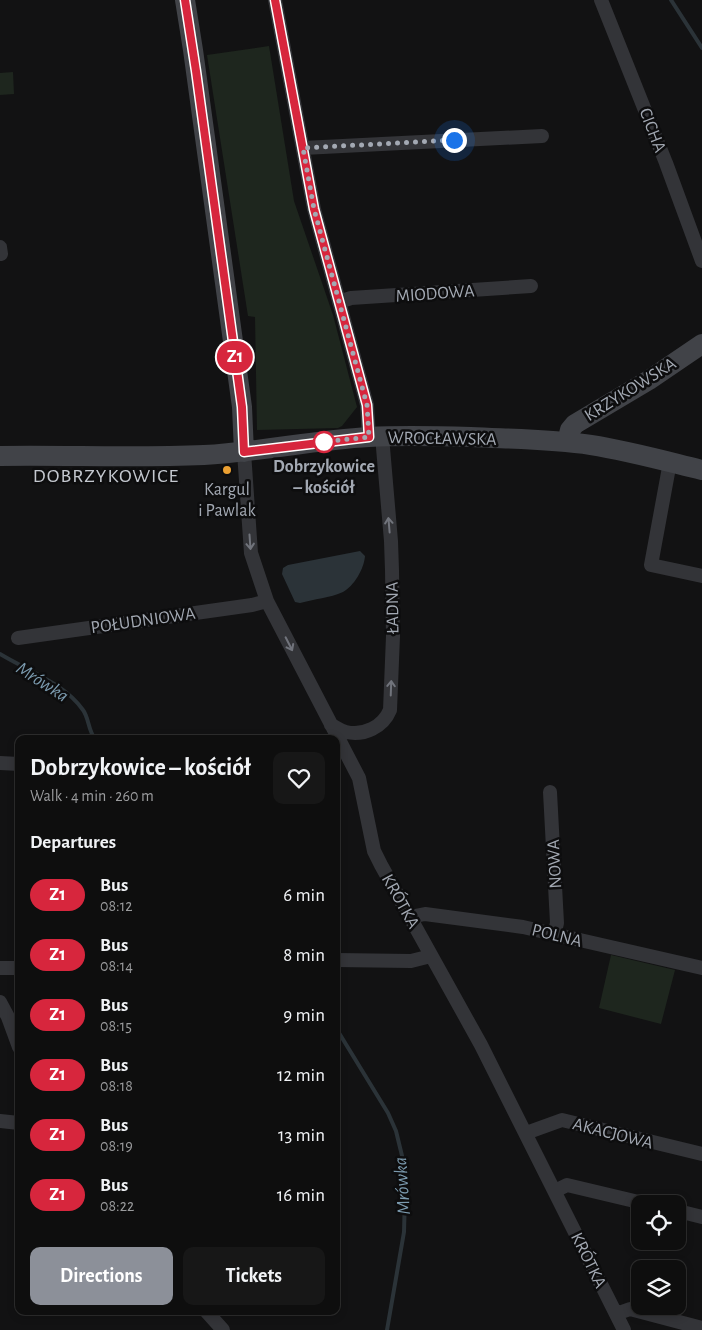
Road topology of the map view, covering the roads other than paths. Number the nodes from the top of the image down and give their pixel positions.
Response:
1 (185, 0) edge
2 (276, 0) edge
3 (601, 0) edge
4 (542, 136) dead end
5 (303, 148) junction
6 (702, 262) edge
7 (531, 286) dead end
8 (339, 302) junction
9 (702, 344) edge
10 (375, 437) junction
11 (567, 442) junction
12 (244, 452) junction
13 (0, 456) edge
14 (670, 462) junction
15 (702, 470) edge
16 (702, 576) edge
17 (267, 601) junction
18 (18, 638) dead end
19 (331, 725) junction
20 (363, 732) junction
21 (336, 735) edge
22 (340, 742) edge
23 (346, 753) junction
24 (0, 763) edge
25 (15, 764) edge
26 (550, 792) dead end
27 (410, 917) junction
28 (554, 935) junction
29 (431, 956) junction
30 (340, 960) edge
31 (0, 968) edge
32 (15, 968) edge
33 (702, 968) edge
34 (0, 1002) edge
35 (15, 1036) edge
36 (0, 1121) edge
37 (15, 1123) edge
38 (526, 1133) junction
39 (702, 1154) edge
40 (555, 1191) junction
41 (631, 1200) edge
42 (686, 1213) edge
43 (702, 1217) edge
44 (616, 1314) junction
45 (210, 1315) edge
46 (702, 1328) edge
47 (223, 1330) edge
48 (624, 1330) edge

1 - 12 street
2 - 5 street, ŁADNA
3 - 6 street, CICHA
4 - 5 street
5 - 8 street, ŁADNA
7 - 8 street, MIODOWA
8 - 10 street, ŁADNA
9 - 11 street, KRZYKOWSKA
10 - 11 street, WROCŁAWSKA
10 - 12 street, WROCŁAWSKA
20 -> 10 street, ŁADNA
11 - 14 street, WROCŁAWSKA
12 - 13 street, WROCŁAWSKA
12 -> 17 street, KRÓTKA
14 - 15 street, WROCŁAWSKA
14 - 16 street
17 - 18 street, POŁUDNIOWA
17 -> 19 street, KRÓTKA
19 - 20 street
19 - 21 street, KRÓTKA
20 - 23 street
22 - 23 street, KRÓTKA
23 - 27 street, KRÓTKA
24 - 25 street
26 - 28 street, NOWA
27 - 28 street, POLNA
27 - 29 street, KRÓTKA
28 - 33 street, POLNA
29 - 30 street
29 - 38 street, KRÓTKA
31 - 32 street
34 - 35 street
36 - 37 street
38 - 39 street, AKACJOWA
38 - 40 street, KRÓTKA
40 - 41 street
40 - 44 street, KRÓTKA
42 - 43 street
44 - 46 street
44 - 48 street, KRÓTKA
45 - 47 street

